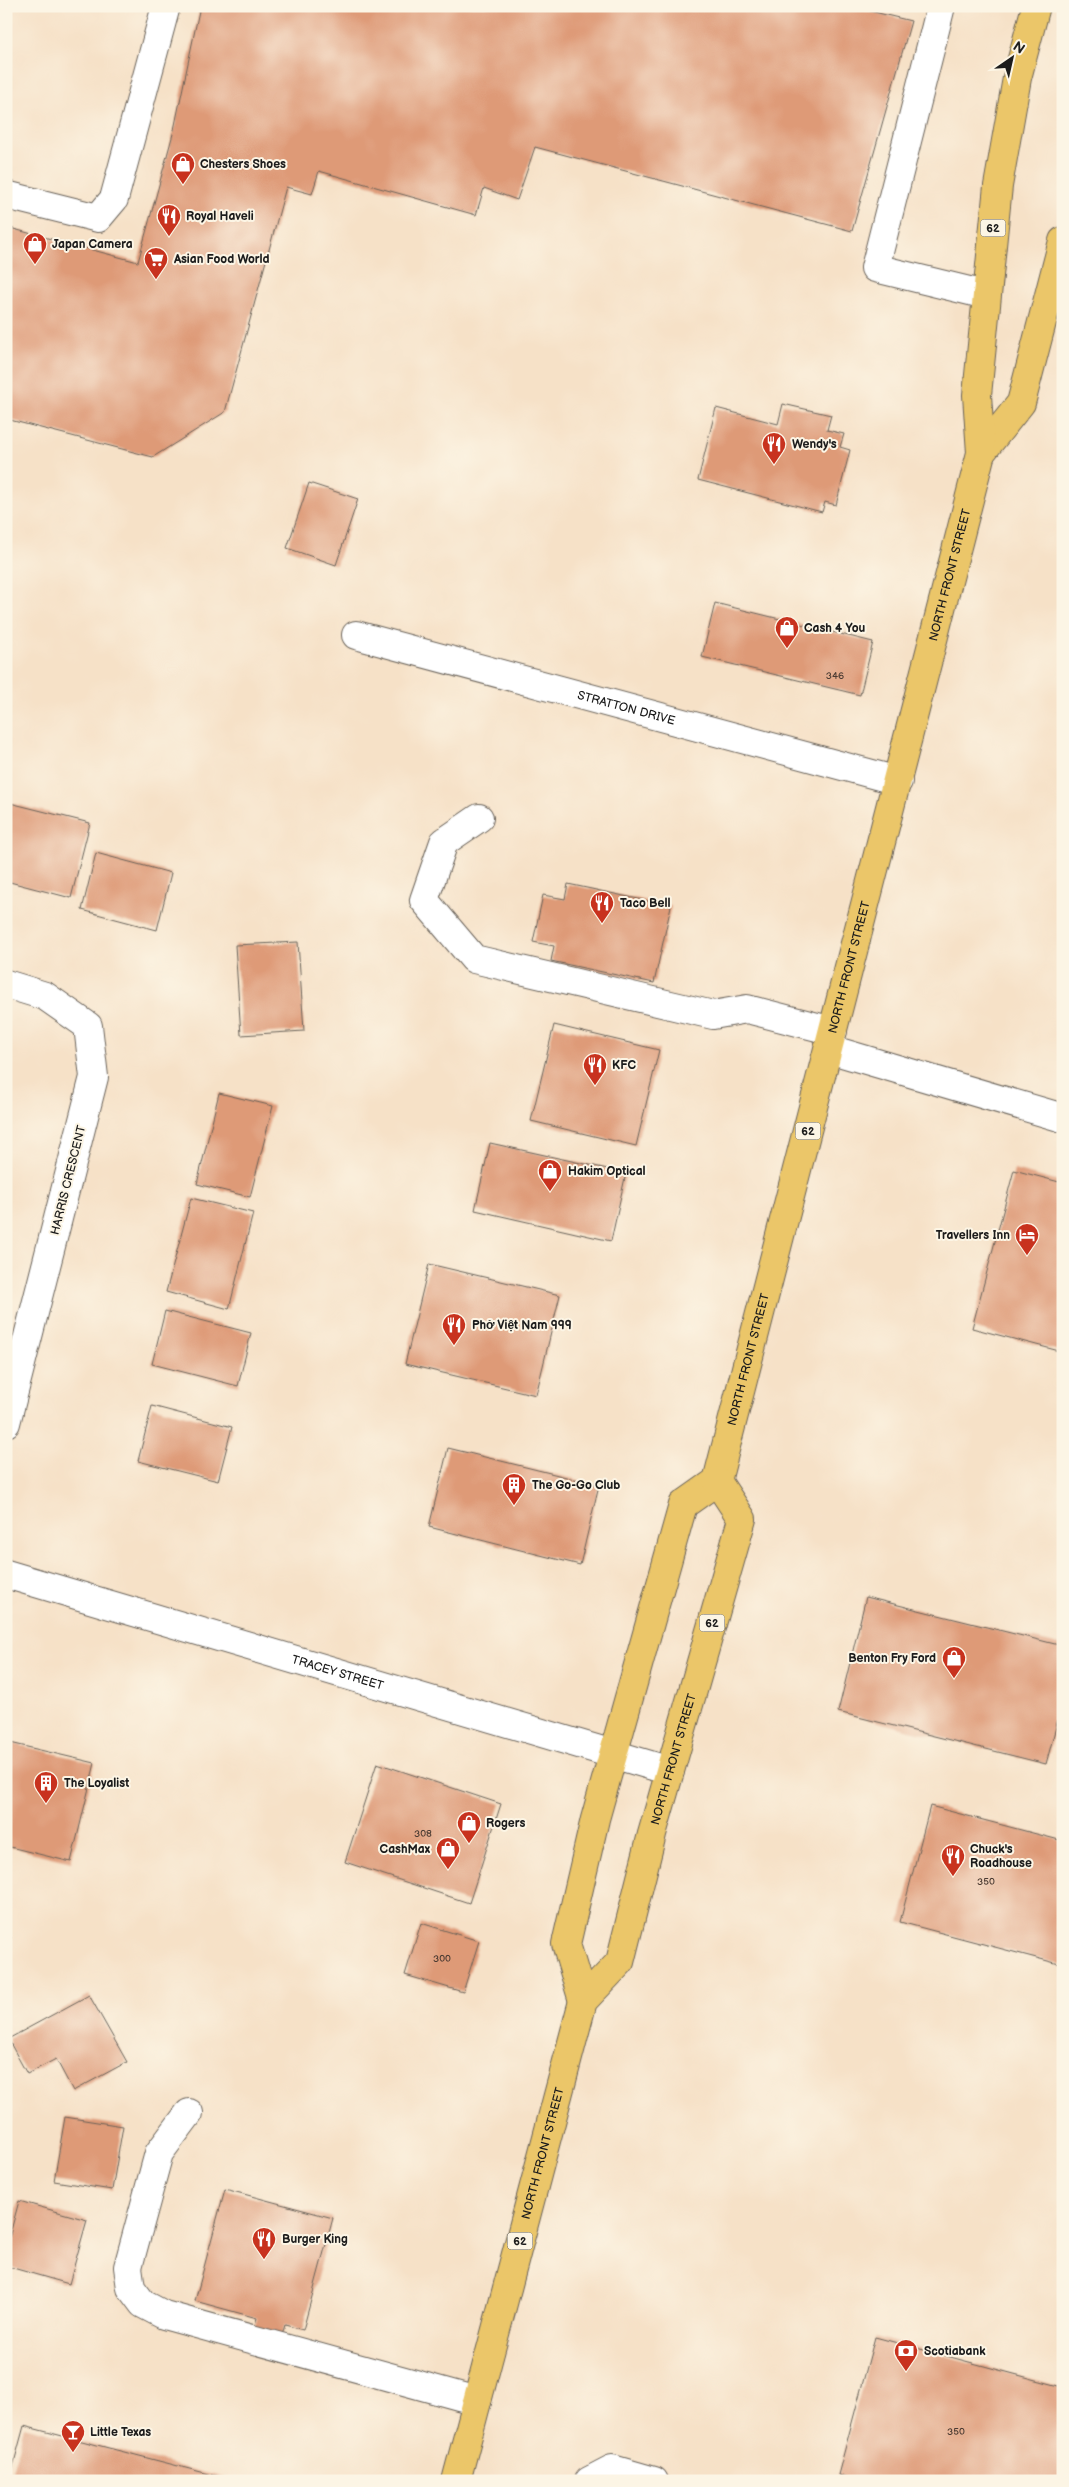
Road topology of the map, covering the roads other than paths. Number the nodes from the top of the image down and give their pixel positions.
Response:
1 (166, 6) edge
2 (941, 6) edge
3 (1036, 6) edge
4 (6, 194) edge
5 (1063, 241) edge
6 (986, 295) junction
7 (981, 453) junction
8 (356, 636) dead end
9 (898, 781) junction
10 (479, 818) dead end
11 (6, 984) edge
12 (831, 1040) junction
13 (1063, 1118) edge
14 (6, 1423) edge
15 (718, 1481) junction
16 (6, 1574) edge
17 (613, 1754) junction
18 (670, 1771) junction
19 (583, 2001) junction
20 (189, 2113) dead end
21 (477, 2400) junction
22 (456, 2481) edge
23 (589, 2481) edge
24 (654, 2481) edge

1 - 4 street
2 - 6 street
3 - 6 main road, NORTH FRONT STREET / 62
5 - 7 main road, NORTH FRONT STREET / 62
6 - 7 main road, NORTH FRONT STREET / 62
7 - 9 main road, NORTH FRONT STREET / 62
8 - 9 street, STRATTON DRIVE
9 - 12 main road, NORTH FRONT STREET / 62
10 - 12 street
11 - 14 street, HARRIS CRESCENT
12 - 13 street
12 - 15 main road, NORTH FRONT STREET / 62
15 - 17 main road
15 - 18 main road, NORTH FRONT STREET / 62
16 - 17 street, TRACEY STREET
17 - 18 street, TRACEY STREET
17 - 19 main road
18 - 19 main road, NORTH FRONT STREET / 62
19 - 21 main road, NORTH FRONT STREET / 62
20 - 21 street
21 - 22 main road, NORTH FRONT STREET / 62
23 - 24 street

